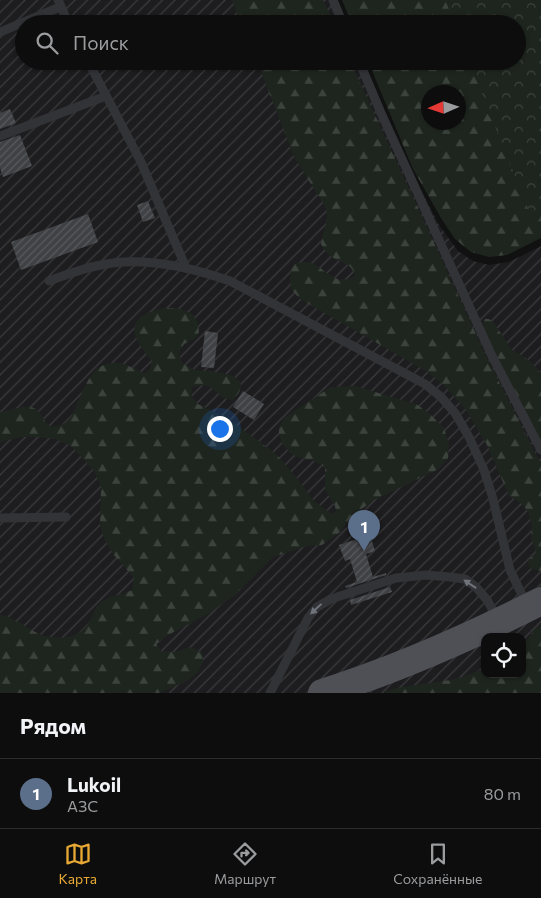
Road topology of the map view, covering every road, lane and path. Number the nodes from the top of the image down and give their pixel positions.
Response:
1 (333, 0) edge
2 (59, 4) edge
3 (36, 15) edge
4 (339, 15) edge
5 (15, 25) edge
6 (0, 32) edge
7 (93, 70) edge
8 (363, 70) edge
9 (106, 96) junction
10 (0, 136) edge
11 (186, 268) junction
12 (49, 280) dead end
13 (541, 450) edge
14 (66, 517) dead end
15 (0, 518) edge
16 (535, 604) edge
17 (499, 622) junction
18 (270, 693) edge
19 (322, 693) edge

1 - 4 lane
2 - 3 lane
5 - 6 lane
7 - 9 lane
8 - 13 lane
9 - 10 lane
9 - 11 lane
11 - 12 lane
11 - 16 lane
14 - 15 lane
16 - 17 main road
17 -> 18 lane
17 - 19 main road

